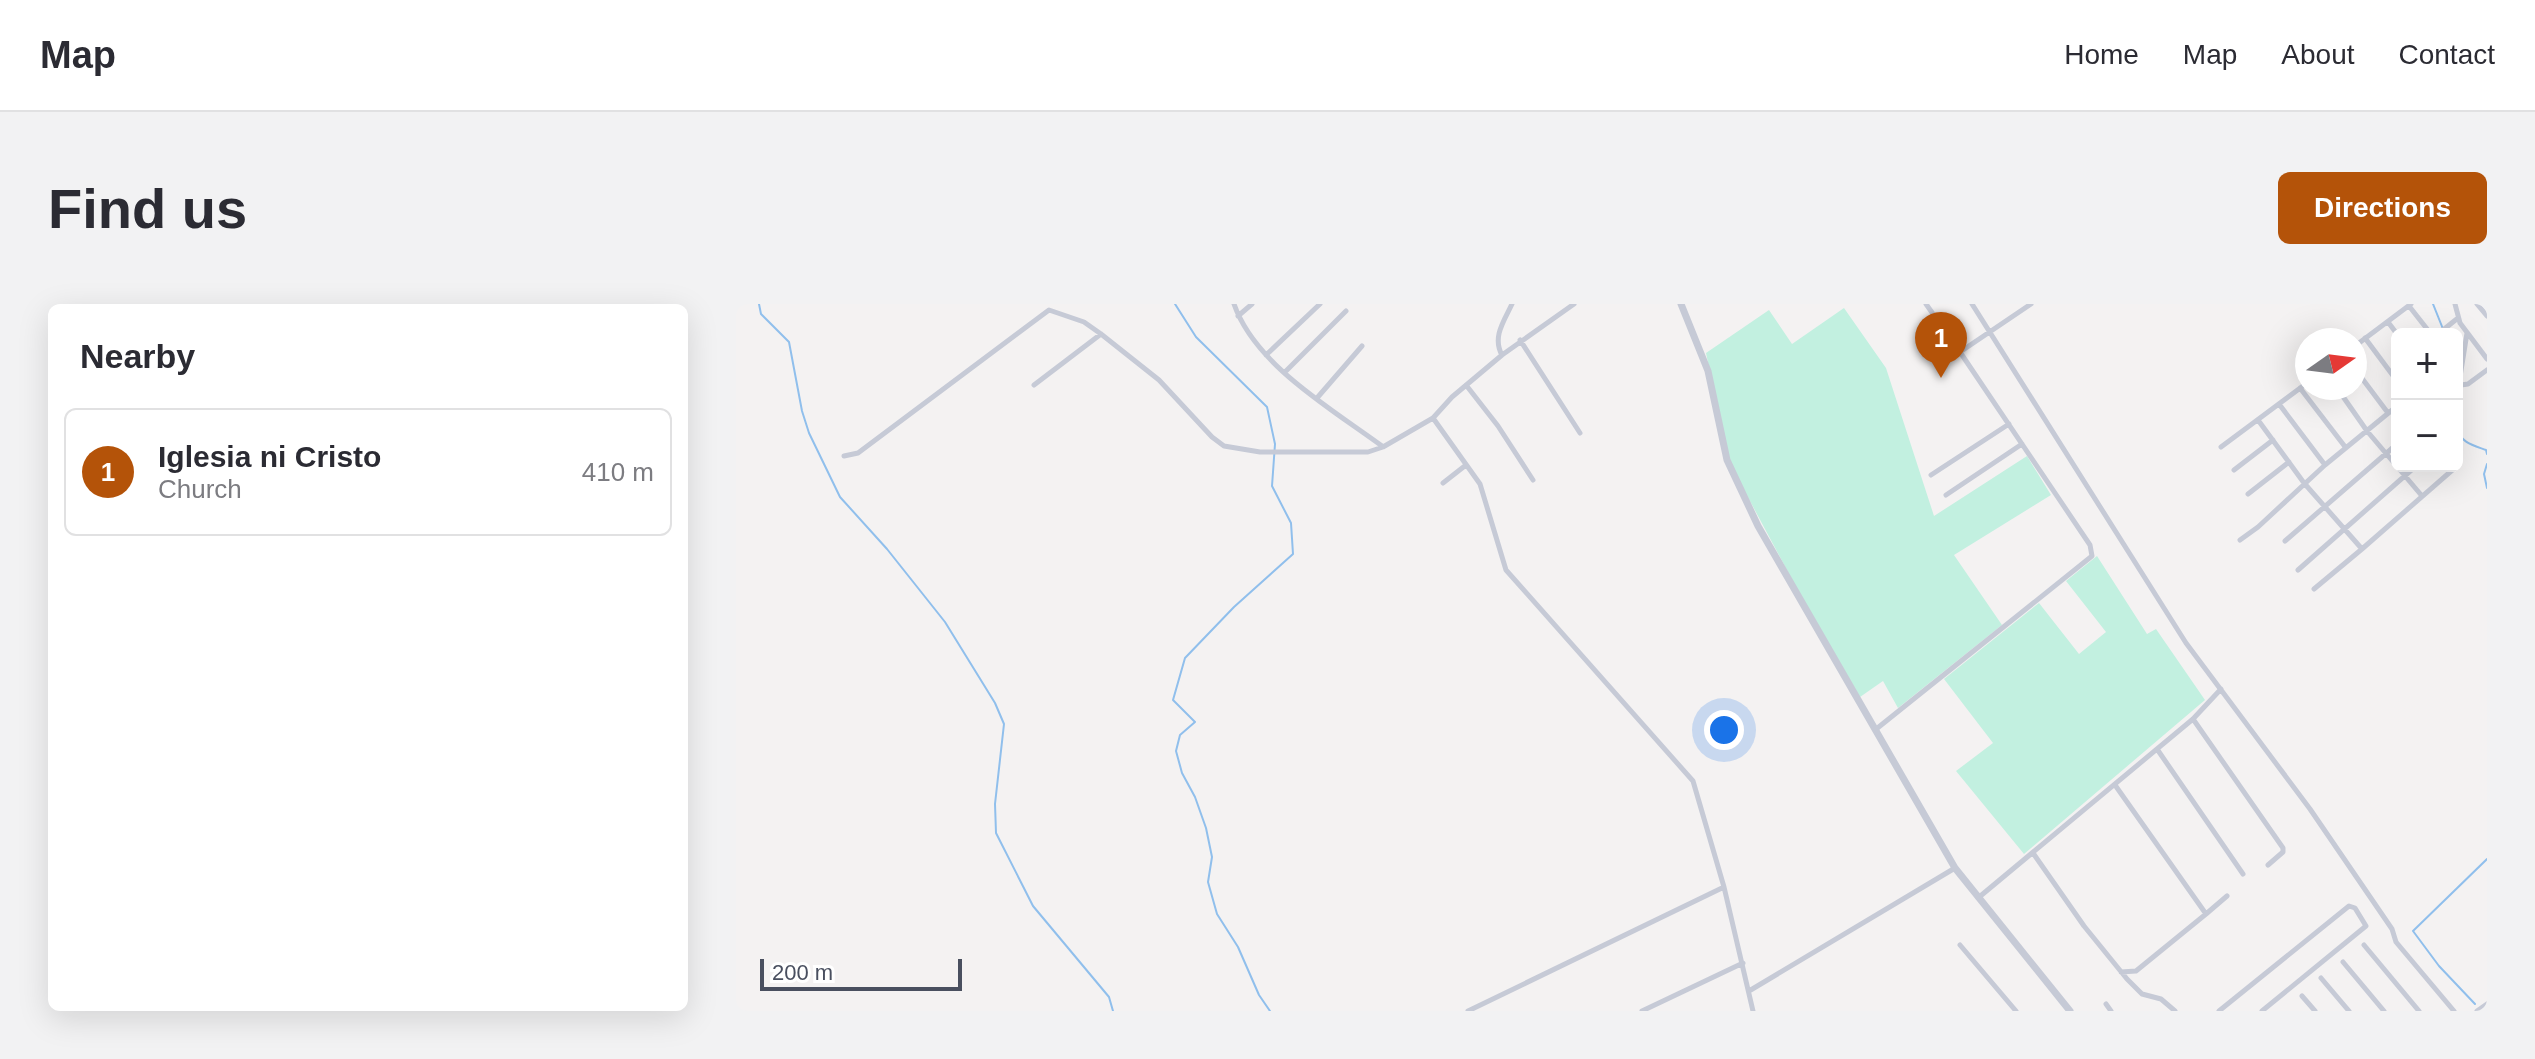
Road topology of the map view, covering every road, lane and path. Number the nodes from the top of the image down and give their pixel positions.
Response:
1 (1234, 304) edge
2 (1252, 304) edge
3 (1320, 304) edge
4 (1512, 304) edge
5 (1574, 304) edge
6 (1681, 304) edge
7 (1926, 304) edge
8 (1972, 304) edge
9 (2031, 304) edge
10 (2455, 304) edge
11 (2477, 304) edge
12 (2410, 305) edge
13 (1346, 311) dead end
14 (1238, 316) junction
15 (2487, 316) edge
16 (2458, 318) junction
17 (2388, 322) junction
18 (2392, 328) edge
19 (2427, 328) edge
20 (2445, 328) edge
21 (1990, 331) junction
22 (2467, 333) junction
23 (1101, 334) junction
24 (2367, 337) edge
25 (1520, 340) junction
26 (2367, 341) edge
27 (1362, 346) dead end
28 (1960, 352) junction
29 (1266, 355) junction
30 (1502, 355) junction
31 (2487, 359) edge
32 (2487, 370) edge
33 (1285, 372) junction
34 (2391, 373) edge
35 (1034, 385) dead end
36 (1466, 385) junction
37 (2367, 385) edge
38 (2295, 392) edge
39 (1317, 398) junction
40 (2309, 400) edge
41 (2345, 400) edge
42 (2279, 404) junction
43 (2391, 411) edge
44 (2388, 414) junction
45 (1433, 418) junction
46 (2258, 420) junction
47 (2009, 424) junction
48 (2367, 431) junction
49 (1580, 433) dead end
50 (2273, 440) junction
51 (2022, 444) junction
52 (1383, 447) junction
53 (2221, 447) dead end
54 (2346, 448) junction
55 (2391, 449) edge
56 (2386, 453) junction
57 (844, 456) dead end
58 (2289, 462) junction
59 (1466, 465) junction
60 (2325, 465) junction
61 (2234, 470) dead end
62 (2409, 472) edge
63 (2448, 472) edge
64 (1931, 475) dead end
65 (2405, 475) junction
66 (1533, 480) dead end
67 (1443, 483) dead end
68 (2304, 483) junction
69 (2248, 494) dead end
70 (1946, 495) dead end
71 (2422, 496) junction
72 (2324, 505) junction
73 (2344, 528) junction
74 (2240, 540) dead end
75 (2285, 541) dead end
76 (2362, 549) junction
77 (2298, 570) dead end
78 (2314, 589) dead end
79 (2221, 689) junction
80 (2193, 719) junction
81 (1875, 730) junction
82 (2157, 749) junction
83 (2115, 785) junction
84 (2033, 853) junction
85 (2268, 865) dead end
86 (1955, 868) junction
87 (2243, 874) dead end
88 (1724, 887) junction
89 (2227, 896) dead end
90 (1978, 898) junction
91 (2206, 914) junction
92 (1960, 945) dead end
93 (2364, 945) dead end
94 (2343, 962) dead end
95 (1743, 963) junction
96 (2121, 972) junction
97 (2321, 978) dead end
98 (1749, 991) junction
99 (2302, 996) dead end
100 (2106, 1004) dead end
101 (2487, 1004) edge
102 (1468, 1011) edge
103 (1642, 1011) edge
104 (1753, 1011) edge
105 (2016, 1011) edge
106 (2070, 1011) edge
107 (2111, 1011) edge
108 (2175, 1011) edge
109 (2219, 1011) edge
110 (2262, 1011) edge
111 (2315, 1011) edge
112 (2349, 1011) edge
113 (2384, 1011) edge
114 (2419, 1011) edge
115 (2454, 1011) edge
116 (2477, 1011) edge

1 - 14 street
2 - 14 street
3 - 29 street
4 - 30 street
5 - 25 street
6 - 81 street
7 - 28 street
8 - 21 street
9 - 21 street
10 - 16 street
11 - 15 street
12 - 17 street
12 - 19 street
13 - 33 street
14 - 29 street
16 - 20 street
16 - 22 street
17 - 18 street
17 - 24 street
21 - 28 street
21 - 79 street
22 - 31 street
22 - 32 street
23 - 35 street
23 - 52 street
23 - 57 street
25 - 30 street
25 - 49 street
26 - 34 street
27 - 39 street
28 - 47 street
29 - 33 street
30 - 36 street
33 - 39 street
36 - 45 street
36 - 66 street
37 - 44 street
38 - 42 street
39 - 52 street
40 - 54 street
41 - 48 street
42 - 46 street
42 - 60 street
43 - 44 street
44 - 48 street
45 - 52 street
45 - 59 street
46 - 50 street
46 - 53 street
47 - 51 street
47 - 64 street
48 - 54 street
48 - 56 street
50 - 58 street
50 - 61 street
51 - 70 street
51 - 81 street
54 - 60 street
55 - 56 street
56 - 65 street
56 - 72 street
58 - 68 street
58 - 69 street
59 - 67 street
59 - 88 street
60 - 68 street
62 - 65 street
63 - 71 street
65 - 71 street
65 - 73 street
68 - 72 street
68 - 74 street
71 - 76 street
72 - 73 street
72 - 75 street
73 - 76 street
73 - 77 street
76 - 78 street
79 - 80 street
79 - 115 street
80 - 82 street
80 - 85 street
81 - 86 street
82 - 83 street
82 - 87 street
83 - 84 street
83 - 91 street
84 - 90 street
84 - 96 street
86 - 90 street
86 - 98 street
88 - 95 street
88 - 102 street
89 - 91 street
90 - 106 street
91 - 96 street
92 - 105 street
93 - 114 street
94 - 113 street
95 - 98 street
95 - 103 street
96 - 108 street
97 - 112 street
98 - 104 street
99 - 111 street
100 - 107 street
101 - 116 street
109 - 110 street

